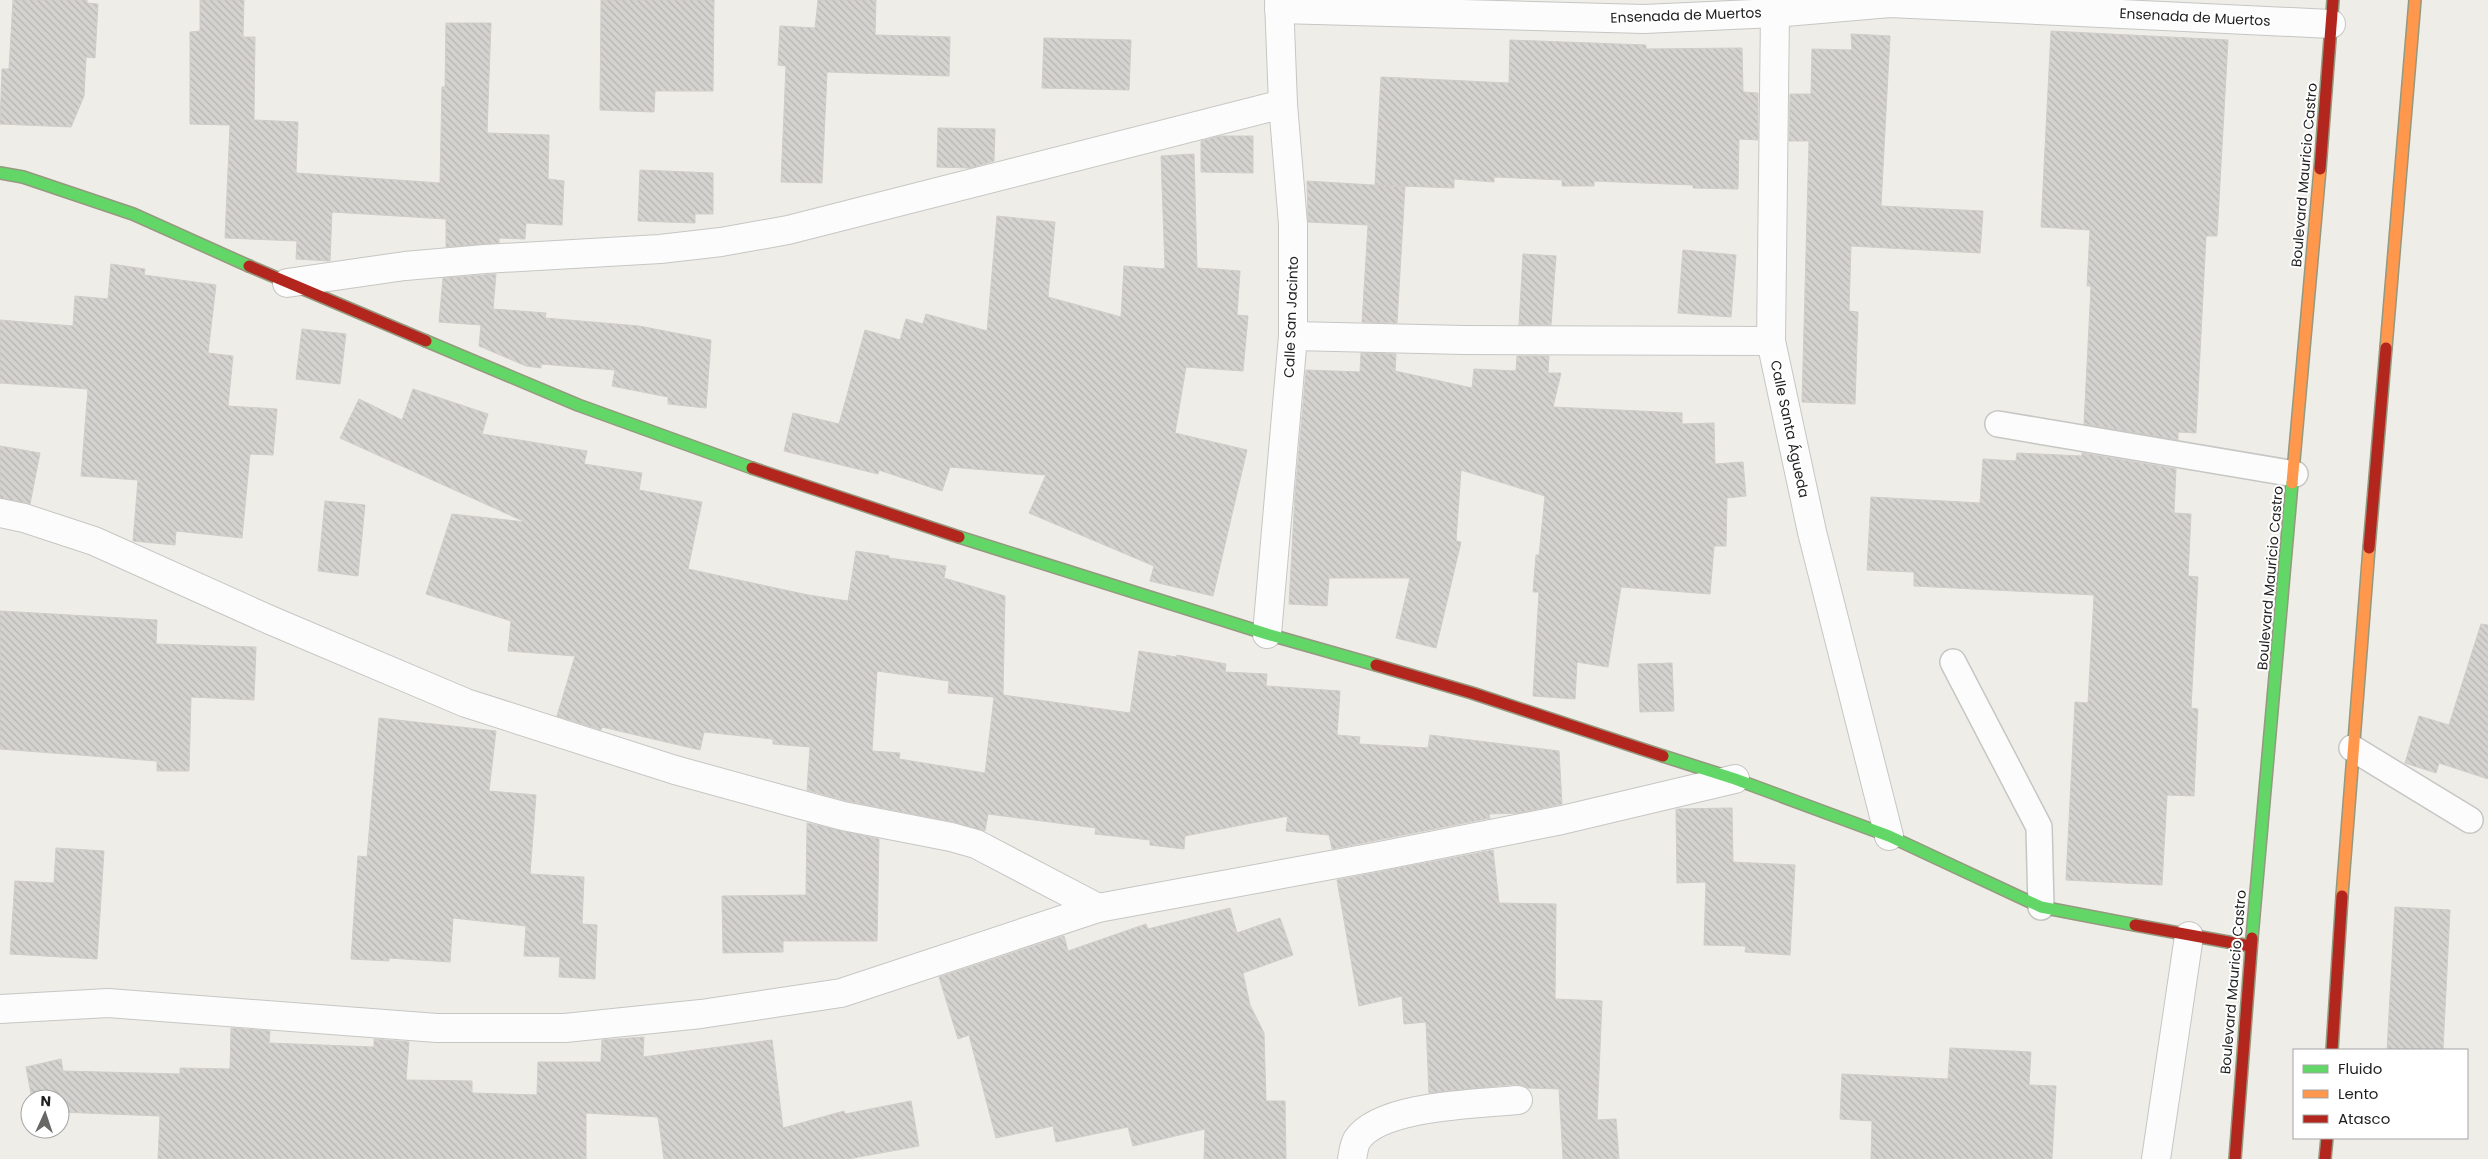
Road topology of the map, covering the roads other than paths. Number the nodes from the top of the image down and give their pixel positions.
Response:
1 (2415, 0) edge
2 (1279, 5) edge
3 (2332, 12) edge
4 (1774, 13) junction
5 (1283, 104) junction
6 (0, 173) edge
7 (287, 283) junction
8 (1293, 336) junction
9 (1771, 341) junction
10 (1998, 424) dead end
11 (2294, 474) junction
12 (0, 512) edge
13 (1267, 634) junction
14 (1953, 662) dead end
15 (2352, 748) junction
16 (1735, 779) junction
17 (2470, 820) dead end
18 (1889, 836) junction
19 (2041, 907) junction
20 (1098, 908) junction
21 (2189, 936) junction
22 (2250, 946) junction
23 (0, 1009) edge
24 (2332, 1049) edge
25 (1518, 1100) dead end
26 (2327, 1139) edge
27 (1352, 1159) edge
28 (2156, 1159) edge
29 (2235, 1159) edge
30 (2325, 1159) edge

1 - 15 street
2 - 4 street, Ensenada de Muertos
2 - 5 street, Calle San Jacinto
3 - 4 street, Ensenada de Muertos
3 - 11 street, Boulevard Mauricio Castro
4 - 9 street, Calle Santa Águeda
5 - 7 street
5 - 8 street, Calle San Jacinto
6 - 7 street
7 - 13 street
8 - 9 street
8 - 13 street, Calle San Jacinto
9 - 18 street, Calle Santa Águeda
10 - 11 lane
11 - 22 street, Boulevard Mauricio Castro
12 - 20 street
13 - 16 street
14 - 19 lane
15 - 17 lane
15 - 24 street
16 - 18 street
16 - 20 street
18 - 19 street
19 - 21 street
20 - 23 street
21 - 22 street
21 - 28 street
22 - 29 street, Boulevard Mauricio Castro
25 - 27 street
26 - 30 street

